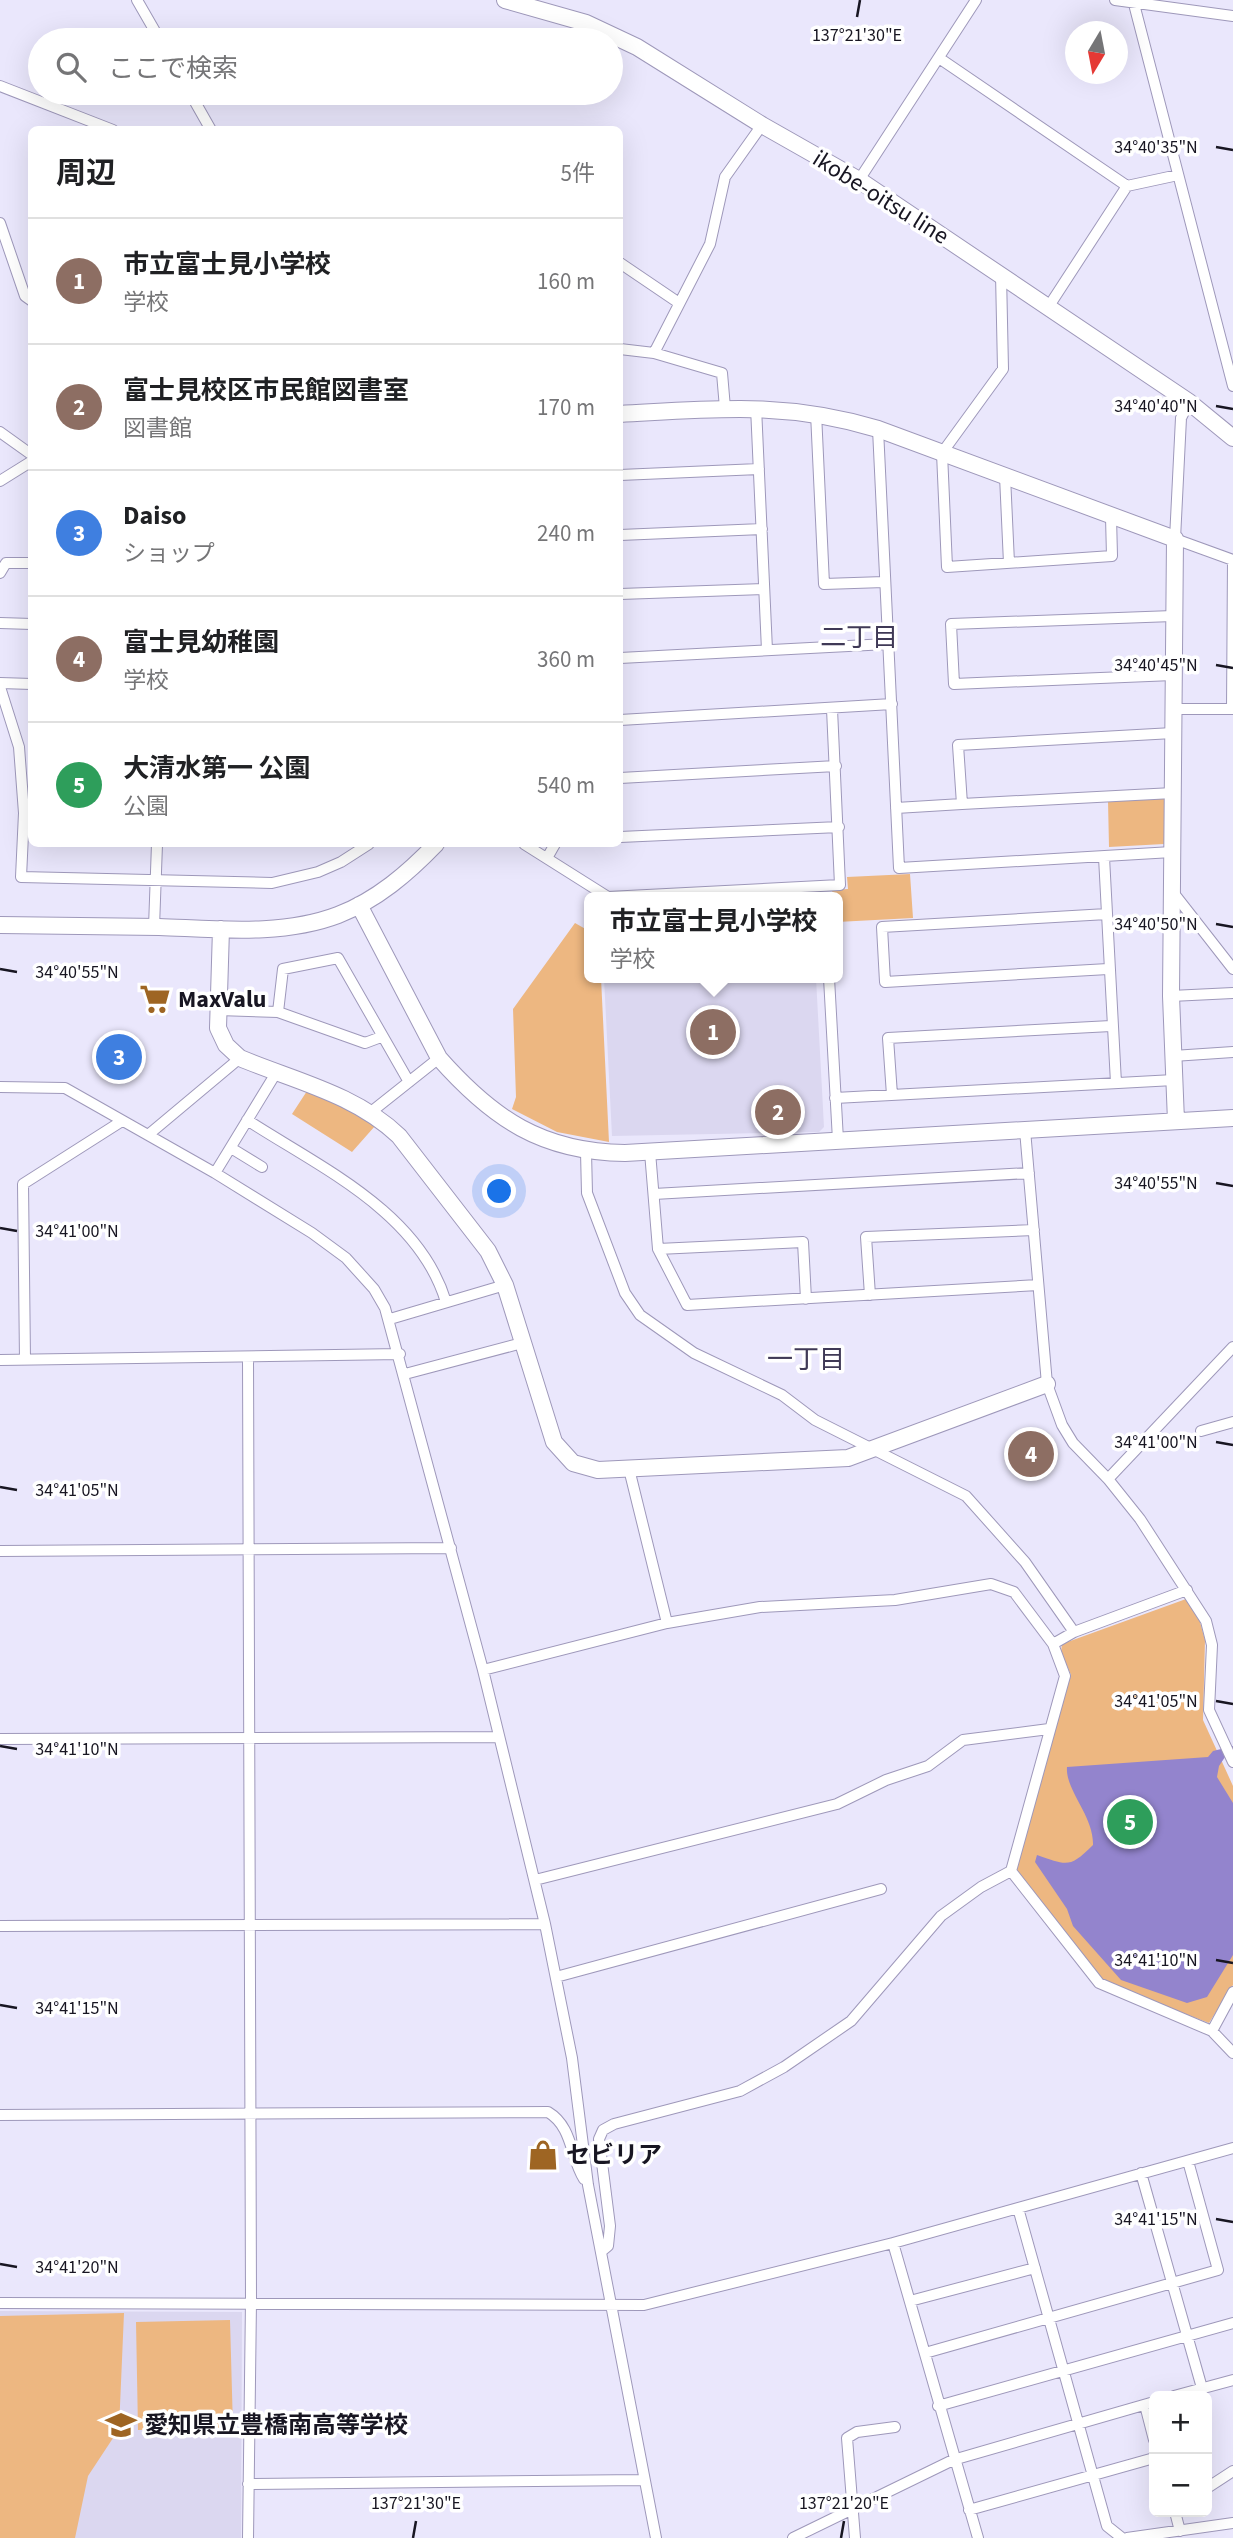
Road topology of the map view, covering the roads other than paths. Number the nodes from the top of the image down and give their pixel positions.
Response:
1 (136, 0) edge
2 (505, 0) edge
3 (976, 0) edge
4 (1115, 0) edge
5 (1134, 4) junction
6 (1233, 16) edge
7 (153, 28) edge
8 (597, 28) edge
9 (623, 40) edge
10 (939, 58) junction
11 (0, 86) edge
12 (28, 97) edge
13 (49, 105) edge
14 (197, 105) edge
15 (762, 125) junction
16 (103, 126) edge
17 (209, 126) edge
18 (1178, 176) junction
19 (859, 180) junction
20 (1127, 186) junction
21 (0, 223) edge
22 (623, 265) edge
23 (1002, 274) junction
24 (28, 298) edge
25 (679, 303) junction
26 (1049, 306) junction
27 (623, 349) edge
28 (654, 353) junction
29 (1233, 386) edge
30 (1189, 402) junction
31 (756, 407) junction
32 (725, 408) junction
33 (816, 413) junction
34 (623, 414) edge
35 (878, 429) junction
36 (0, 432) edge
37 (1233, 437) edge
38 (28, 452) edge
39 (942, 453) junction
40 (28, 464) edge
41 (759, 469) junction
42 (623, 475) edge
43 (1005, 477) junction
44 (0, 481) edge
45 (1111, 517) junction
46 (762, 528) junction
47 (623, 535) edge
48 (1175, 539) junction
49 (28, 563) edge
50 (1009, 563) junction
51 (0, 573) edge
52 (884, 582) junction
53 (764, 589) junction
54 (623, 594) edge
55 (1173, 616) junction
56 (0, 623) edge
57 (28, 624) edge
58 (887, 644) junction
59 (767, 650) junction
60 (623, 658) edge
61 (1173, 675) junction
62 (28, 684) edge
63 (0, 685) edge
64 (892, 704) junction
65 (832, 709) junction
66 (1173, 709) junction
67 (623, 720) edge
68 (1173, 733) junction
69 (19, 747) junction
70 (28, 748) edge
71 (836, 766) junction
72 (623, 778) edge
73 (1173, 793) junction
74 (962, 804) junction
75 (897, 808) junction
76 (28, 813) edge
77 (839, 827) junction
78 (623, 838) edge
79 (157, 847) edge
80 (364, 847) edge
81 (433, 847) edge
82 (529, 847) edge
83 (553, 847) edge
84 (1172, 852) junction
85 (1104, 857) junction
86 (547, 858) junction
87 (155, 881) junction
88 (1172, 891) junction
89 (600, 892) edge
90 (705, 892) edge
91 (359, 905) junction
92 (1107, 914) junction
93 (0, 925) edge
94 (154, 927) junction
95 (221, 929) junction
96 (1108, 969) junction
97 (1233, 969) edge
98 (829, 983) edge
99 (1233, 993) edge
100 (1171, 996) junction
101 (218, 1010) junction
102 (278, 1012) junction
103 (1111, 1026) junction
104 (381, 1037) junction
105 (1233, 1052) edge
106 (1173, 1056) junction
107 (240, 1058) junction
108 (439, 1058) junction
109 (276, 1073) junction
110 (1174, 1080) junction
111 (409, 1082) junction
112 (1116, 1083) junction
113 (0, 1087) edge
114 (892, 1095) junction
115 (835, 1098) junction
116 (371, 1112) junction
117 (1233, 1118) edge
118 (122, 1121) junction
119 (247, 1121) junction
120 (1177, 1121) junction
121 (1025, 1130) junction
122 (148, 1135) junction
123 (838, 1140) junction
124 (230, 1148) junction
125 (586, 1152) junction
126 (650, 1152) junction
127 (262, 1167) dead end
128 (215, 1173) junction
129 (1029, 1173) junction
130 (654, 1194) junction
131 (1034, 1230) junction
132 (658, 1250) junction
133 (505, 1285) junction
134 (1038, 1285) junction
135 (870, 1295) junction
136 (806, 1299) junction
137 (446, 1302) junction
138 (390, 1319) junction
139 (522, 1343) junction
140 (1233, 1347) edge
141 (400, 1354) junction
142 (248, 1357) junction
143 (0, 1360) edge
144 (25, 1360) junction
145 (405, 1374) junction
146 (1047, 1384) junction
147 (1233, 1422) edge
148 (1200, 1431) dead end
149 (871, 1451) junction
150 (629, 1469) junction
151 (1108, 1479) junction
152 (451, 1548) junction
153 (247, 1549) junction
154 (0, 1551) edge
155 (1186, 1590) junction
156 (667, 1623) junction
157 (1074, 1632) junction
158 (1053, 1644) junction
159 (483, 1670) junction
160 (1049, 1729) junction
161 (498, 1737) junction
162 (0, 1739) edge
163 (248, 1739) junction
164 (1233, 1761) edge
165 (1011, 1871) junction
166 (535, 1880) junction
167 (881, 1889) dead end
168 (249, 1924) junction
169 (545, 1924) junction
170 (0, 1926) edge
171 (556, 1977) junction
172 (1233, 1992) edge
173 (1212, 2031) junction
174 (1233, 2053) edge
175 (249, 2113) junction
176 (0, 2115) edge
177 (1233, 2148) edge
178 (1188, 2161) junction
179 (1141, 2173) junction
180 (588, 2185) junction
181 (1018, 2208) junction
182 (893, 2243) junction
183 (602, 2251) junction
184 (1035, 2267) junction
185 (1172, 2283) junction
186 (251, 2301) junction
187 (910, 2301) junction
188 (0, 2302) edge
189 (611, 2304) junction
190 (1049, 2318) junction
191 (1233, 2323) edge
192 (1189, 2336) junction
193 (925, 2353) junction
194 (1063, 2371) junction
195 (1233, 2380) edge
196 (1202, 2388) junction
197 (1192, 2391) edge
198 (1149, 2404) edge
199 (938, 2406) junction
200 (1077, 2423) junction
201 (895, 2427) dead end
202 (1149, 2459) edge
203 (953, 2460) junction
204 (1233, 2471) edge
205 (1094, 2475) junction
206 (644, 2480) junction
207 (248, 2484) junction
208 (1212, 2485) edge
209 (852, 2508) junction
210 (969, 2510) junction
211 (1176, 2517) edge
212 (1233, 2523) edge
213 (1180, 2531) junction
214 (248, 2538) edge
215 (656, 2538) edge
216 (793, 2538) edge
217 (855, 2538) edge
218 (978, 2538) edge
219 (1124, 2538) edge

1 - 7 street
2 - 8 street, ikobe-oitsu line
3 - 10 street
4 - 5 street
5 - 6 street
5 - 18 street
9 - 15 street, ikobe-oitsu line
10 - 19 street
10 - 20 street
11 - 12 street
13 - 16 street
14 - 17 street
15 - 19 street, ikobe-oitsu line
15 - 25 street
18 - 20 street
18 - 29 street
19 - 23 street, ikobe-oitsu line
20 - 26 street
21 - 24 street
22 - 25 street
23 - 26 street, ikobe-oitsu line
23 - 39 street
25 - 28 street
26 - 30 street, ikobe-oitsu line
27 - 28 street
28 - 32 street
30 - 37 street, ikobe-oitsu line
30 - 48 street
31 - 32 street
31 - 33 street
31 - 41 street
32 - 34 street
33 - 35 street
33 - 52 street
35 - 39 street
35 - 52 street
36 - 38 street
39 - 43 street
39 - 50 street
40 - 44 street
41 - 42 street
41 - 46 street
43 - 45 street
43 - 50 street
45 - 48 street
45 - 50 street
46 - 47 street
46 - 53 street
48 - 55 street
48 - 66 street
49 - 51 street
52 - 58 street
53 - 54 street
53 - 59 street
55 - 61 street
55 - 61 street
56 - 57 street
58 - 59 street
58 - 64 street
59 - 60 street
61 - 66 street
62 - 63 street
63 - 69 street
64 - 65 street
64 - 75 street
65 - 67 street
65 - 71 street
66 - 68 street
68 - 73 street
68 - 74 street
69 - 70 street
69 - 76 street
71 - 72 street
71 - 77 street
73 - 74 street
73 - 84 street
74 - 75 street
75 - 85 street
76 - 87 street
77 - 78 street
77 - 90 street
79 - 87 street
80 - 87 street
81 - 91 street
82 - 86 street
83 - 86 street
84 - 85 street
84 - 88 street
85 - 92 street
86 - 89 street
87 - 94 street
88 - 97 street
88 - 100 street
91 - 95 street
91 - 108 street
92 - 96 street
92 - 96 street
93 - 94 street
94 - 95 street
95 - 101 street
96 - 103 street
98 - 115 street
99 - 100 street
100 - 106 street
101 - 102 street
101 - 107 street
102 - 104 street
102 - 104 street
103 - 112 street
103 - 114 street
104 - 111 street
105 - 106 street
106 - 110 street
107 - 109 street
107 - 122 street
108 - 111 street
108 - 125 street
109 - 116 street
109 - 119 street
110 - 112 street
110 - 120 street
111 - 116 street
112 - 114 street
113 - 118 street
114 - 115 street
115 - 123 street
116 - 133 street
117 - 120 street
118 - 122 street
118 - 144 street
119 - 124 street
119 - 137 street
120 - 121 street
121 - 123 street
121 - 129 street
122 - 128 street
123 - 126 street
124 - 127 street
124 - 128 street
125 - 126 street
125 - 149 street
126 - 130 street
128 - 138 street
129 - 130 street
129 - 131 street
130 - 132 street
131 - 134 street
131 - 135 street
132 - 136 street
132 - 136 street
133 - 137 street
133 - 139 street
134 - 135 street
134 - 146 street
135 - 136 street
137 - 138 street
138 - 141 street
139 - 145 street
139 - 150 street
140 - 151 street
141 - 142 street
141 - 145 street
142 - 144 street
142 - 153 street
143 - 144 street
145 - 152 street
146 - 149 street
146 - 151 street
147 - 148 street
149 - 150 street
149 - 157 street
150 - 156 street
151 - 155 street
152 - 153 street
152 - 159 street
153 - 154 street
153 - 163 street
155 - 157 street
155 - 164 street
156 - 158 street
156 - 159 street
157 - 158 street
158 - 160 street
159 - 161 street
160 - 165 street
160 - 166 street
161 - 163 street
161 - 166 street
162 - 163 street
163 - 168 street
165 - 173 street
165 - 183 street
166 - 169 street
167 - 171 street
168 - 169 street
168 - 170 street
168 - 175 street
169 - 171 street
171 - 180 street
172 - 173 street
173 - 174 street
175 - 176 street
175 - 180 street
175 - 186 street
177 - 178 street
178 - 179 street
178 - 185 street
179 - 181 street
179 - 185 street
180 - 183 street
181 - 182 street
181 - 184 street
182 - 187 street
182 - 189 street
183 - 189 street
184 - 187 street
184 - 190 street
185 - 190 street
185 - 192 street
186 - 188 street
186 - 189 street
186 - 207 street
187 - 193 street
189 - 206 street
190 - 193 street
190 - 194 street
191 - 192 street
192 - 194 street
192 - 196 street
193 - 199 street
194 - 199 street
194 - 200 street
195 - 196 street
196 - 197 street
198 - 200 street
199 - 203 street
200 - 203 street
200 - 205 street
201 - 209 street
202 - 205 street
203 - 209 street
203 - 210 street
204 - 208 street
205 - 210 street
205 - 219 street
206 - 207 street
206 - 215 street
207 - 214 street
209 - 216 street
209 - 217 street
210 - 218 street
211 - 213 street
212 - 213 street
213 - 219 street

